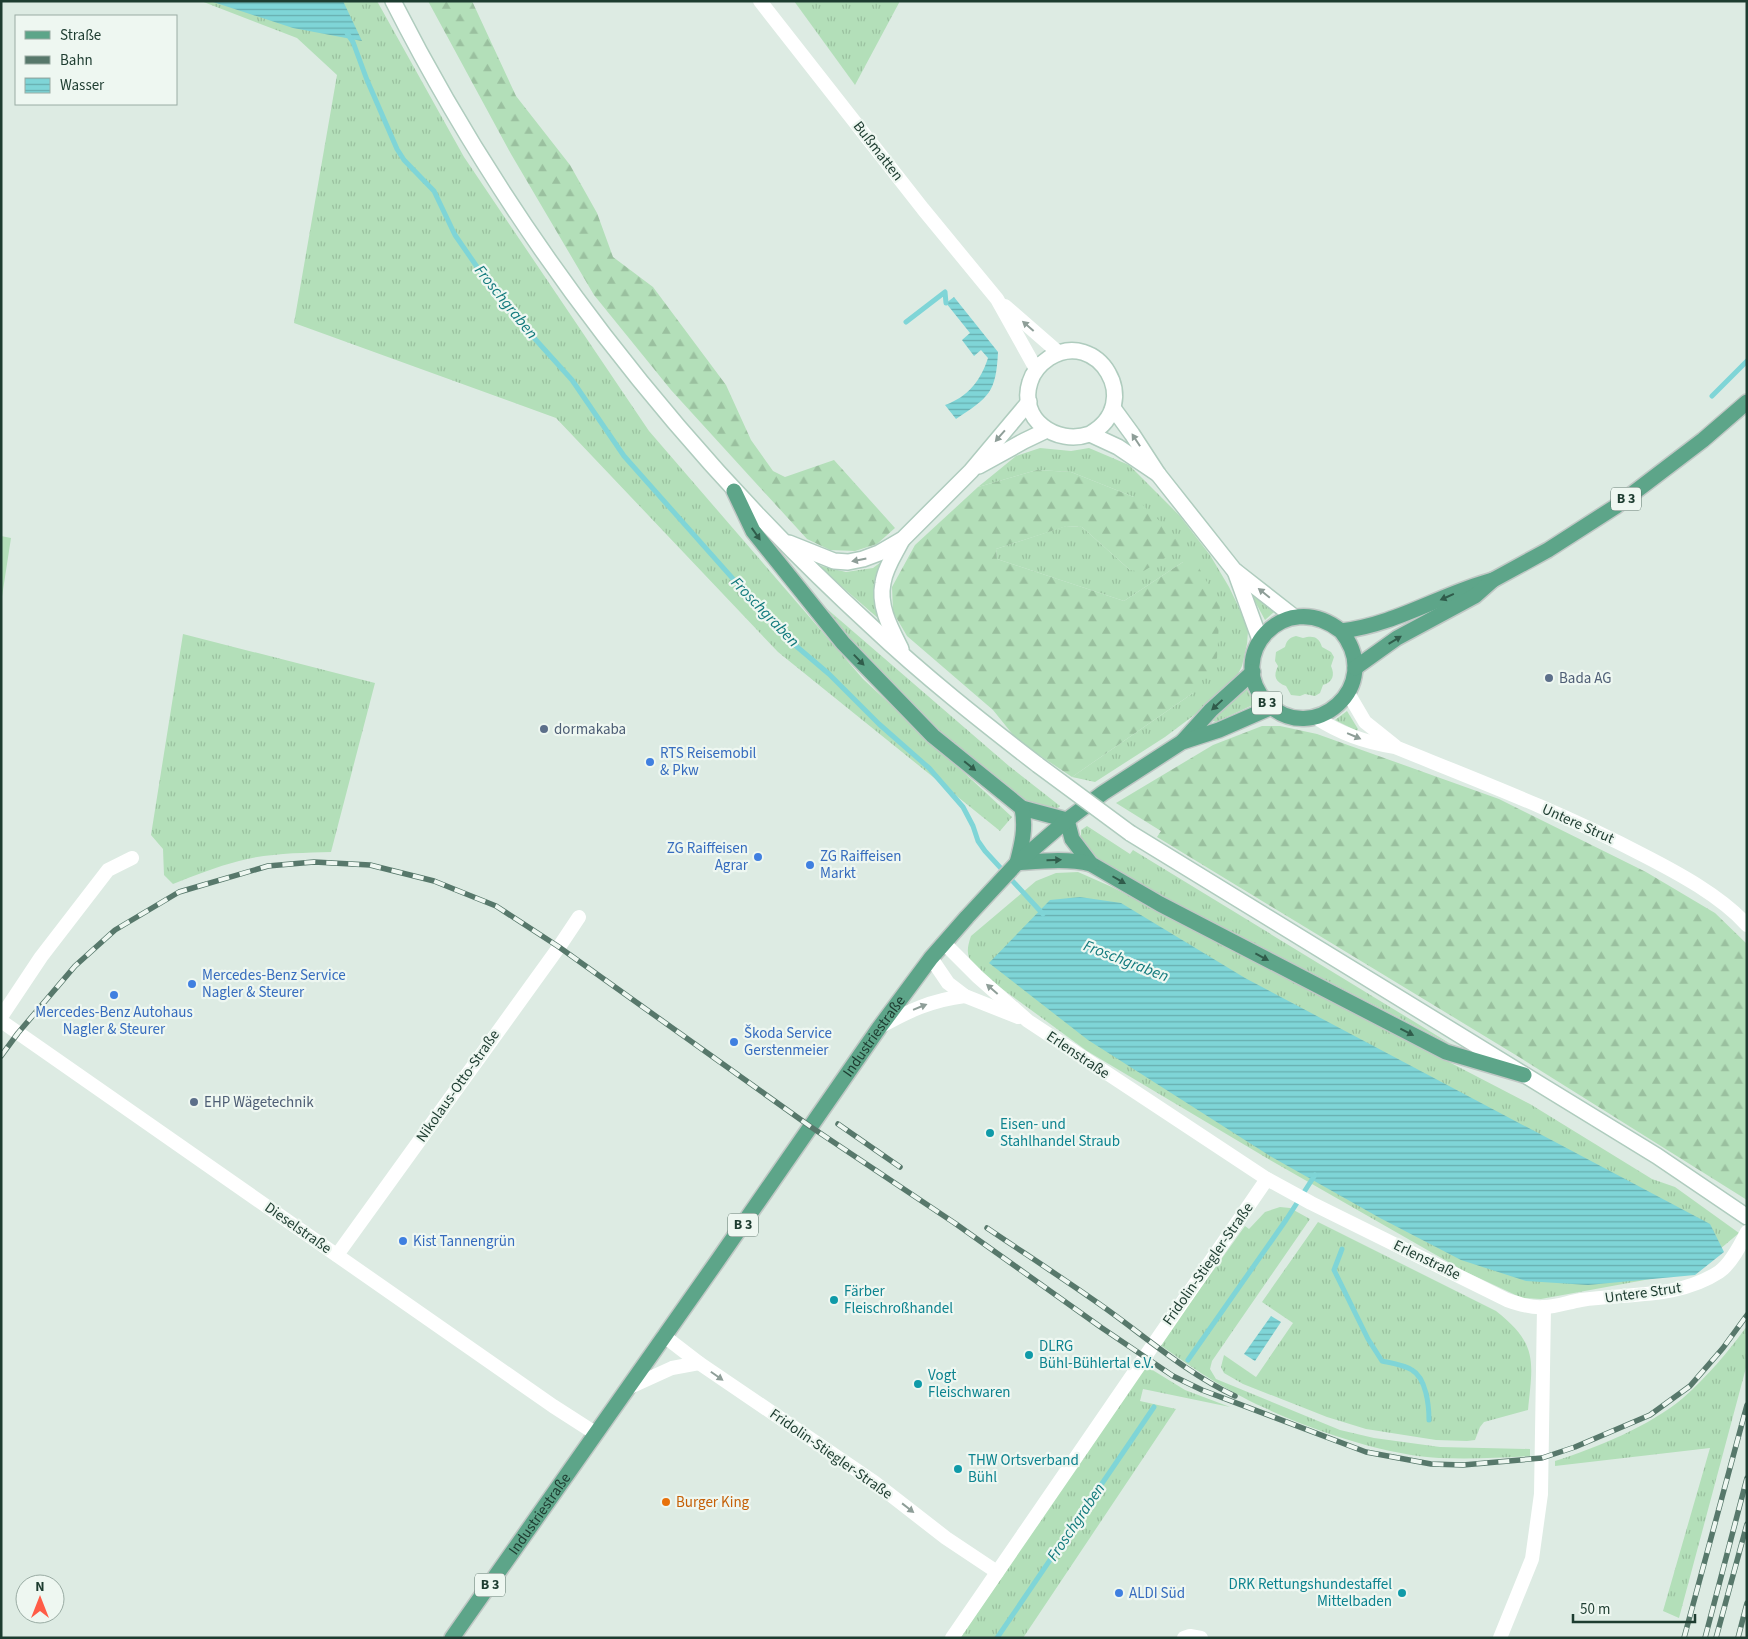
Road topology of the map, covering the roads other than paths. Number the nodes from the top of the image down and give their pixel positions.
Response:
1 (394, 1) edge
2 (760, 1) edge
3 (997, 299) junction
4 (1059, 353) junction
5 (1036, 369) junction
6 (1029, 402) junction
7 (1747, 402) edge
8 (1113, 408) junction
9 (1047, 430) junction
10 (1090, 434) junction
11 (971, 471) junction
12 (1158, 474) junction
13 (734, 490) junction
14 (903, 539) junction
15 (784, 541) junction
16 (1234, 570) junction
17 (1493, 580) junction
18 (1294, 617) junction
19 (1341, 631) junction
20 (1260, 640) junction
21 (904, 656) junction
22 (1356, 668) junction
23 (1253, 672) junction
24 (1348, 693) junction
25 (1272, 707) junction
26 (1315, 717) junction
27 (1182, 742) junction
28 (1395, 747) junction
29 (1022, 808) junction
30 (1067, 820) junction
31 (132, 858) dead end
32 (1017, 863) junction
33 (1091, 864) junction
34 (579, 917) dead end
35 (1747, 926) edge
36 (944, 943) junction
37 (931, 958) junction
38 (965, 996) junction
39 (1, 1017) edge
40 (1, 1021) edge
41 (1028, 1021) junction
42 (879, 1028) junction
43 (1524, 1075) junction
44 (1267, 1179) junction
45 (1747, 1217) edge
46 (1747, 1232) edge
47 (337, 1255) junction
48 (1544, 1307) junction
49 (664, 1336) junction
50 (699, 1363) junction
51 (628, 1388) junction
52 (595, 1433) junction
53 (997, 1572) junction
54 (452, 1638) edge
55 (952, 1638) edge
56 (1184, 1638) edge
57 (1201, 1638) edge
58 (1500, 1638) edge

1 - 13 main road
2 - 3 street, Bußmatten
4 -> 3 street, Bußmatten
3 - 5 street, Bußmatten
4 - 5 main road
4 - 8 main road
5 - 6 main road
6 - 9 main road
6 -> 11 main road
7 - 17 main road, B 3
8 - 10 main road
12 -> 8 main road
9 - 10 main road
9 - 11 main road
10 - 12 main road
11 - 14 main road
12 - 16 main road
13 - 15 main road
13 -> 29 main road
14 -> 15 main road
14 - 21 main road
15 - 21 main road
18 -> 16 main road
16 - 20 main road
17 -> 19 main road, B 3
22 -> 17 main road, B 3
18 - 19 main road
18 - 20 main road
19 - 22 main road
20 - 23 main road, B 3
21 - 43 main road, bridge
22 - 24 main road, B 3
23 - 25 main road, B 3
23 -> 27 main road, B 3
24 - 26 main road, B 3
24 - 28 street, Untere Strut
25 - 26 main road, B 3
25 - 27 main road, B 3
26 -> 28 street, Untere Strut
27 - 30 main road, Industriestraße / B 3
28 - 35 street, Untere Strut
29 - 30 main road
29 - 32 main road
30 - 32 main road, Industriestraße / B 3
30 - 33 main road
31 - 39 street
32 -> 33 main road
32 - 36 main road, Industriestraße / B 3
33 -> 43 main road
34 - 47 street, Nikolaus-Otto-Straße
36 - 37 main road, Industriestraße / B 3
41 -> 36 street, Erlenstraße
37 - 38 street, Erlenstraße
37 - 42 main road, Industriestraße / B 3
38 - 41 street, Erlenstraße
42 -> 38 street
40 - 47 street, Dieselstraße
41 - 44 street, Erlenstraße
42 - 49 main road, Industriestraße / B 3
43 - 45 main road
44 - 48 street, Erlenstraße
44 - 53 street, Fridolin-Stiegler-Straße
46 - 48 street, Untere Strut
47 - 52 street, Dieselstraße
48 - 58 street
49 - 50 street, Fridolin-Stiegler-Straße
49 - 51 main road, Industriestraße / B 3
50 - 51 street, Industriestraße
50 -> 53 street, Fridolin-Stiegler-Straße
51 - 52 main road, Industriestraße / B 3
52 - 54 main road, Industriestraße / B 3
53 - 55 street, Fridolin-Stiegler-Straße
56 - 57 street

